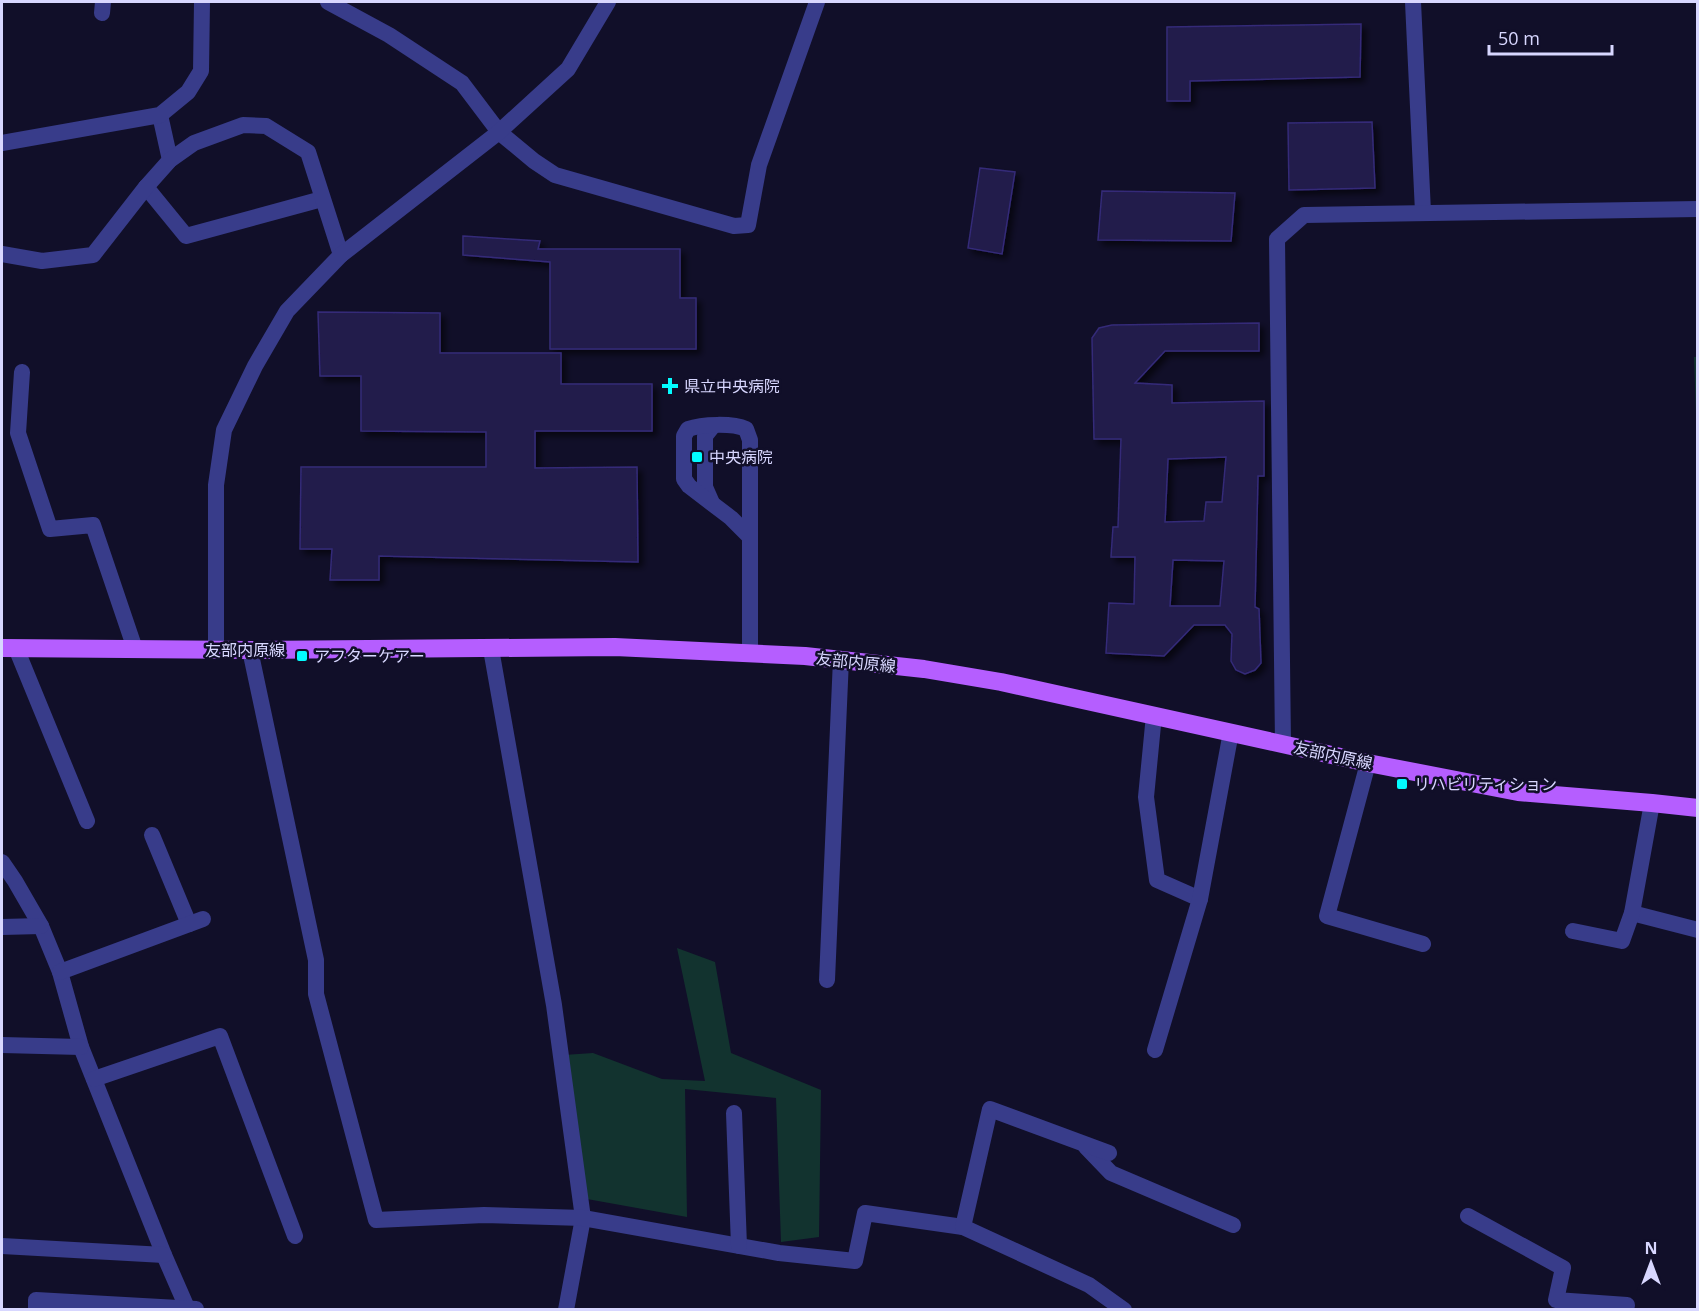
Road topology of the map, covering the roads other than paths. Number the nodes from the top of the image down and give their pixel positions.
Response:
1 (202, 2) edge
2 (328, 2) edge
3 (608, 2) edge
4 (818, 2) edge
5 (1413, 2) edge
6 (160, 115) junction
7 (499, 132) junction
8 (2, 143) edge
9 (170, 160) junction
10 (146, 187) junction
11 (322, 199) junction
12 (1698, 209) edge
13 (1422, 212) junction
14 (2, 254) edge
15 (341, 255) junction
16 (22, 372) dead end
17 (750, 537) junction
18 (9, 648) edge
19 (135, 649) junction
20 (491, 649) junction
21 (216, 650) junction
22 (250, 650) junction
23 (750, 652) junction
24 (840, 659) junction
25 (1154, 715) junction
26 (1231, 732) junction
27 (1283, 744) junction
28 (1368, 763) junction
29 (1652, 803) junction
30 (1698, 808) edge
31 (87, 821) dead end
32 (152, 835) dead end
33 (2, 862) edge
34 (1200, 899) junction
35 (1632, 913) junction
36 (41, 926) junction
37 (2, 927) edge
38 (1698, 930) edge
39 (1573, 931) dead end
40 (1423, 944) dead end
41 (60, 972) junction
42 (827, 980) dead end
43 (2, 1045) edge
44 (81, 1047) junction
45 (1155, 1050) dead end
46 (94, 1079) junction
47 (734, 1113) dead end
48 (1083, 1144) junction
49 (1109, 1153) dead end
50 (1468, 1216) dead end
51 (583, 1218) junction
52 (1233, 1225) dead end
53 (963, 1227) junction
54 (295, 1236) dead end
55 (2, 1246) edge
56 (739, 1246) junction
57 (164, 1255) junction
58 (36, 1305) edge
59 (191, 1309) edge
60 (566, 1310) edge
61 (1124, 1310) edge
62 (1626, 1310) edge

1 - 6 street
2 - 7 street
3 - 7 street
4 - 7 street
5 - 13 street
6 - 8 street
6 - 9 street
7 - 15 street
9 - 10 street
9 - 11 street
10 - 11 street
10 - 14 street
11 - 15 street
12 - 13 street
13 - 27 street
15 - 21 street
16 - 19 street
17 - 17 street
17 - 23 street
18 - 19 main road, 友部内原線
18 - 31 street
19 - 21 main road, 友部内原線
20 - 22 main road, 友部内原線
20 - 23 main road, 友部内原線
20 - 51 street
21 - 22 main road, 友部内原線
22 - 51 street
23 - 24 main road, 友部内原線
24 - 25 main road, 友部内原線
24 - 42 street
25 - 26 main road, 友部内原線
25 - 34 street
26 - 27 main road, 友部内原線
26 - 34 street
27 - 28 main road, 友部内原線
28 - 29 main road, 友部内原線
28 - 40 street
29 - 30 main road, 友部内原線
29 - 35 street
32 - 41 street
33 - 36 street
34 - 45 street
35 - 38 street
35 - 39 street
36 - 37 street
36 - 41 street
41 - 44 street
43 - 44 street
44 - 46 street
46 - 54 street
46 - 57 street
47 - 56 street
48 - 49 street
48 - 52 street
48 - 53 street
50 - 62 street
51 - 56 street
51 - 60 street
53 - 56 street
53 - 61 street
55 - 57 street
57 - 59 street
58 - 59 street

